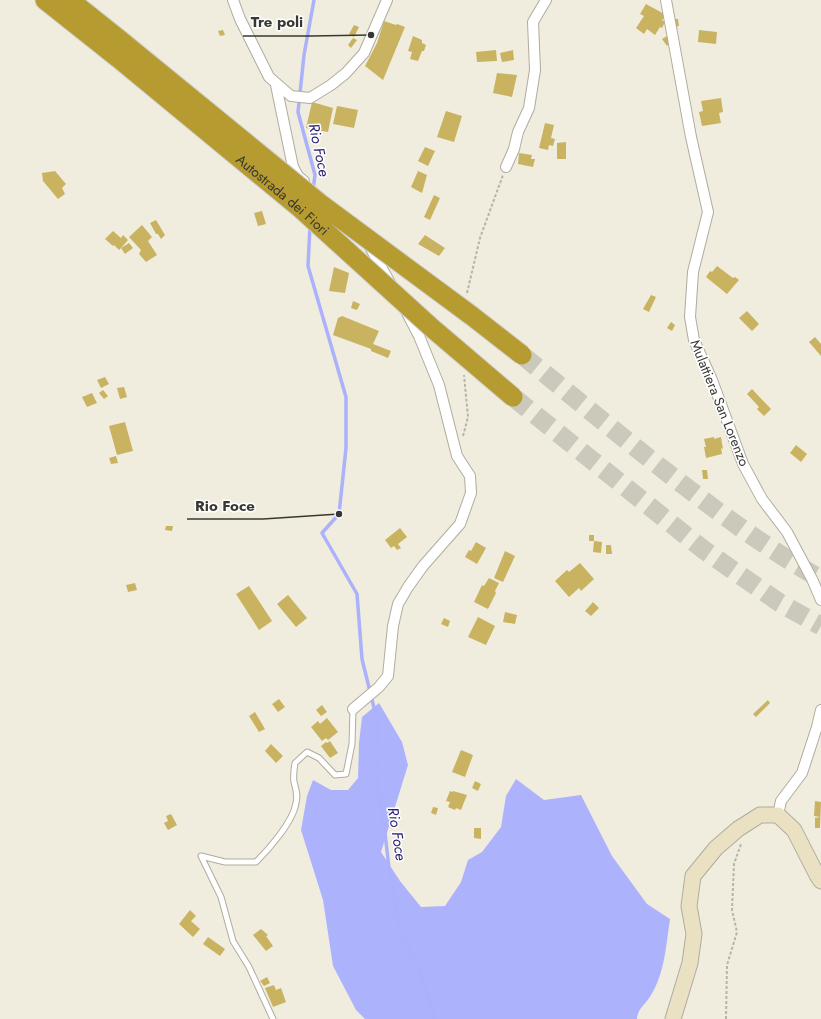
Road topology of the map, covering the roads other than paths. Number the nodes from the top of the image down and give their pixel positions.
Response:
1 (45, 0) edge
2 (70, 0) edge
3 (233, 0) edge
4 (388, 0) edge
5 (546, 0) edge
6 (666, 0) edge
7 (121, 51) junction
8 (276, 85) junction
9 (506, 167) dead end
10 (522, 355) tunnel mouth
11 (513, 397) tunnel mouth
12 (821, 600) edge
13 (353, 709) joint
14 (821, 710) edge
15 (778, 815) junction
16 (821, 880) edge
17 (273, 1019) edge
18 (673, 1019) edge

1 - 7 highway, Autostrada dei Fiori
2 - 7 highway, Autostrada dei Fiori
3 - 8 street
4 - 8 street
5 - 9 street
6 - 12 street, Mulattiera San Lorenzo
7 - 10 highway, Autostrada dei Fiori, bridge
7 - 11 highway, Autostrada dei Fiori, bridge
8 - 13 street
13 - 17 lane
14 - 15 street
15 - 16 main road
15 - 18 main road

